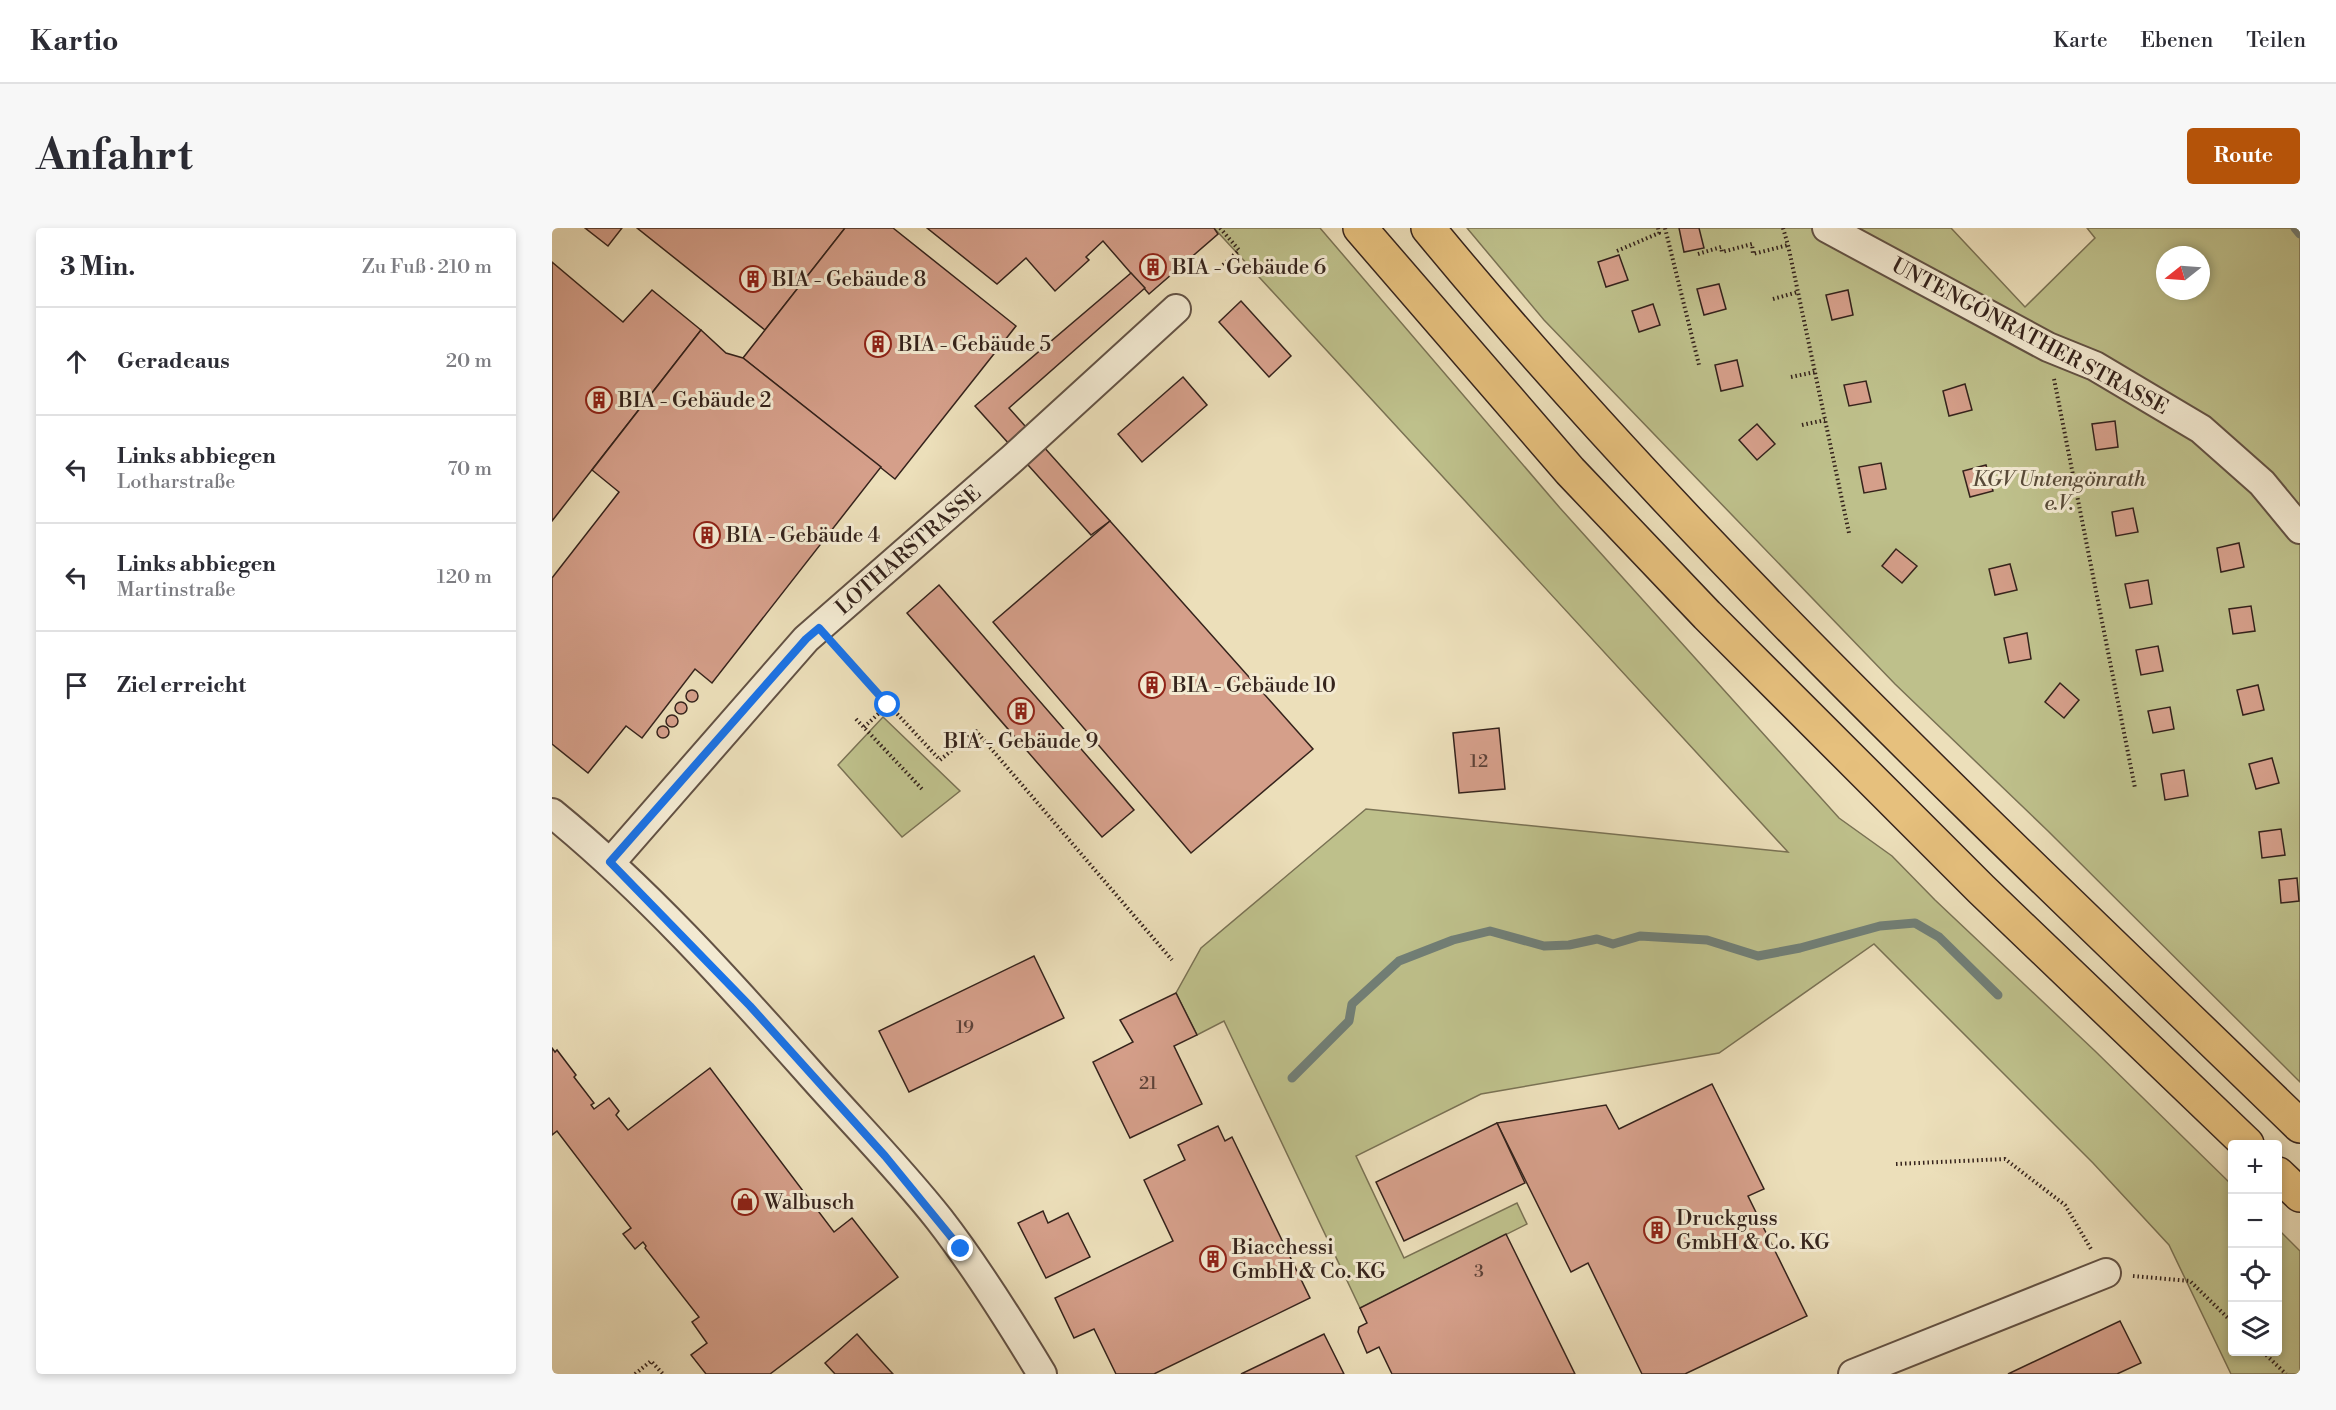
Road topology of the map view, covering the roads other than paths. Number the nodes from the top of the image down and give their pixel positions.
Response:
1 (1360, 228) edge
2 (1428, 228) edge
3 (1827, 228) edge
4 (1176, 309) dead end
5 (2300, 529) edge
6 (552, 813) edge
7 (610, 862) junction
8 (2300, 1126) edge
9 (2243, 1140) edge
10 (2282, 1178) edge
11 (2300, 1195) edge
12 (2106, 1273) road end
13 (1042, 1374) edge
14 (1853, 1374) edge

1 - 9 highway
2 - 8 highway
3 - 5 street, UNTENGÖNRATHER STRASSE
4 - 7 street, LOTHARSTRASSE
6 - 7 street
7 - 13 street
10 - 11 highway
12 - 14 street

